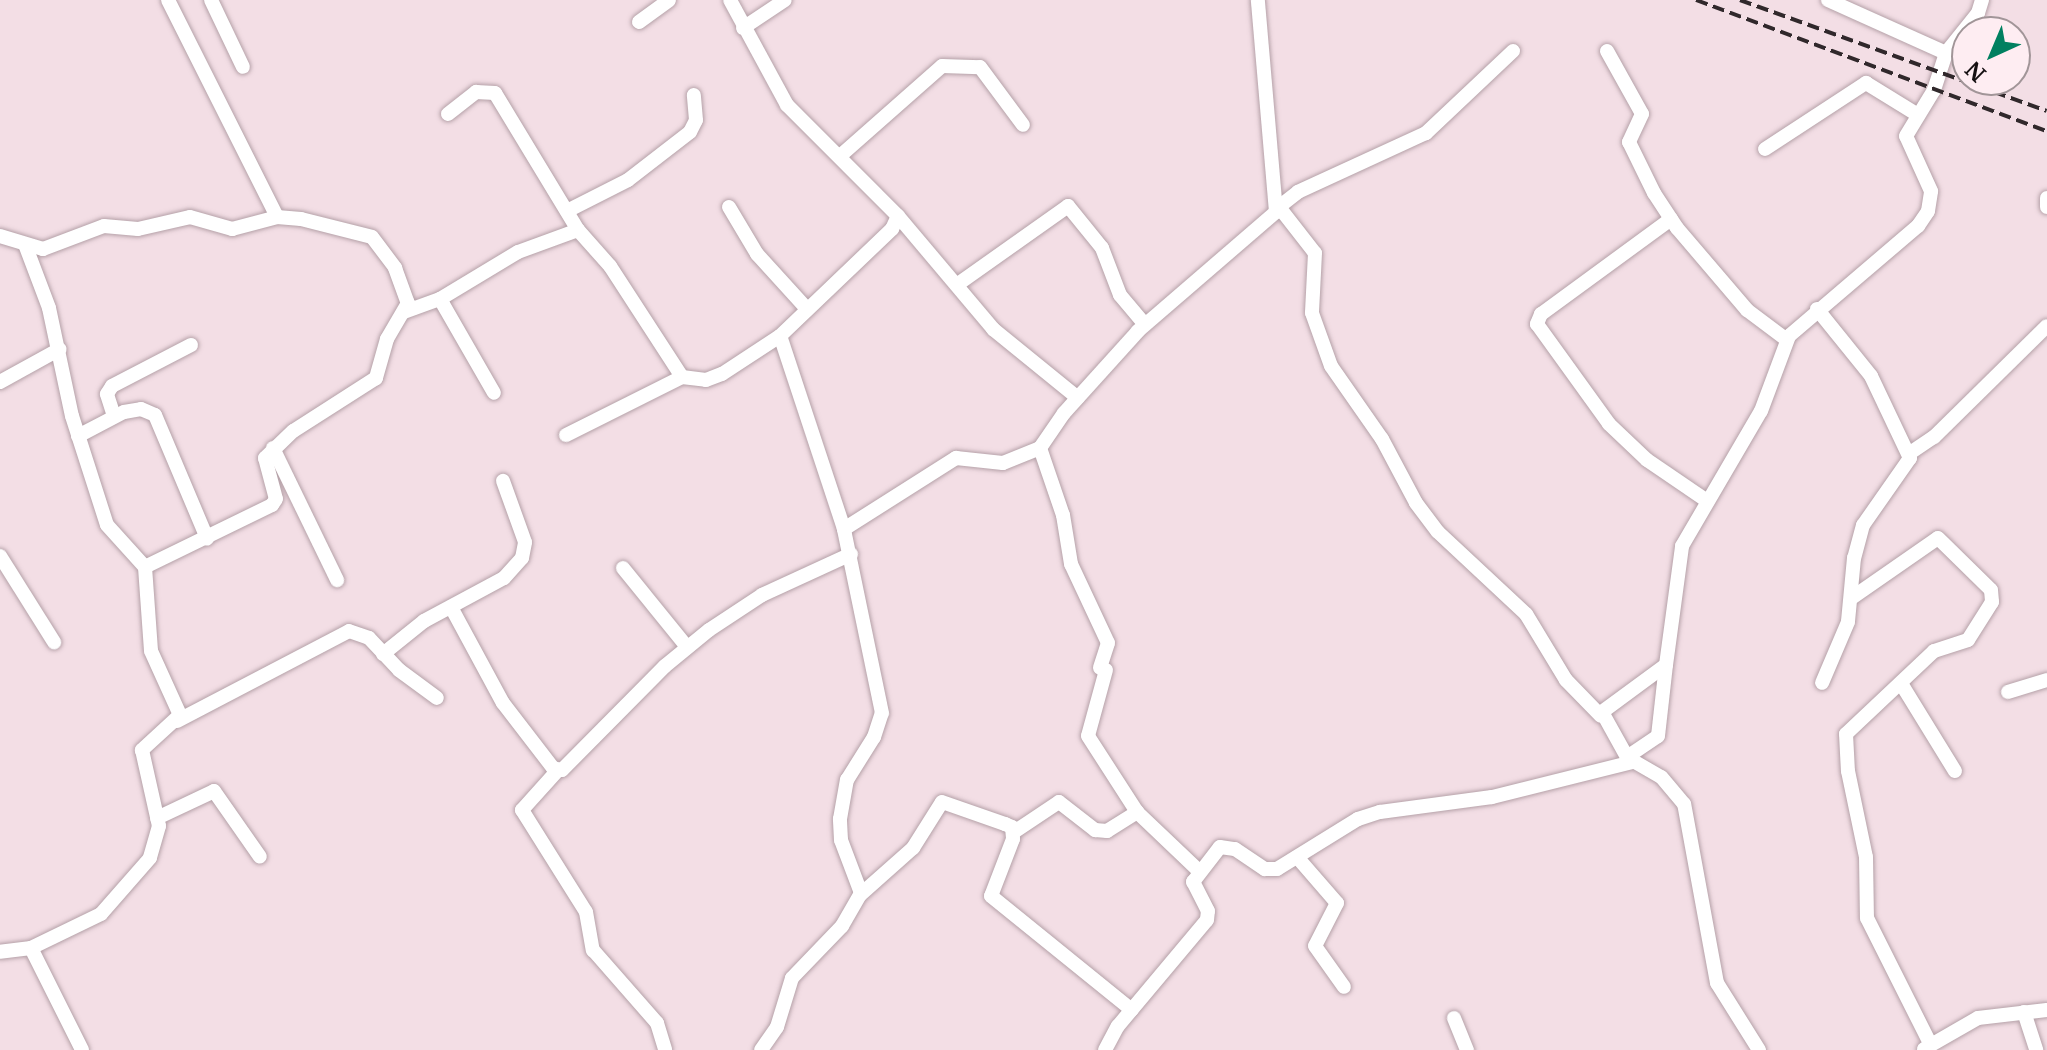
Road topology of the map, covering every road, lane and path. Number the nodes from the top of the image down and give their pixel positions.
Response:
1 (168, 0) edge
2 (211, 0) edge
3 (669, 0) edge
4 (730, 0) edge
5 (785, 0) edge
6 (1258, 0) edge
7 (1828, 0) edge
8 (1982, 0) edge
9 (639, 22) dead end
10 (743, 28) junction
11 (1513, 51) dead end
12 (1607, 51) dead end
13 (1946, 53) junction
14 (243, 67) dead end
15 (694, 95) dead end
16 (448, 114) dead end
17 (1918, 115) junction
18 (1023, 125) dead end
19 (1765, 149) dead end
20 (840, 156) junction
21 (2047, 198) edge
22 (729, 207) dead end
23 (1279, 207) junction
24 (2047, 207) edge
25 (567, 211) junction
26 (898, 216) junction
27 (277, 217) junction
28 (1671, 219) junction
29 (578, 230) junction
30 (0, 236) edge
31 (26, 247) junction
32 (958, 284) junction
33 (440, 299) junction
34 (807, 309) junction
35 (1817, 309) junction
36 (404, 312) junction
37 (1144, 324) junction
38 (2047, 326) edge
39 (780, 336) junction
40 (1781, 337) junction
41 (191, 345) dead end
42 (60, 349) junction
43 (682, 377) junction
44 (0, 382) edge
45 (494, 393) dead end
46 (1078, 398) junction
47 (114, 416) junction
48 (566, 435) dead end
49 (78, 436) junction
50 (273, 448) junction
51 (1040, 448) junction
52 (1910, 453) junction
53 (503, 481) dead end
54 (1699, 496) junction
55 (844, 529) junction
56 (207, 538) junction
57 (851, 554) junction
58 (0, 556) edge
59 (145, 567) junction
60 (623, 568) dead end
61 (337, 580) dead end
62 (1853, 597) junction
63 (451, 607) junction
64 (54, 642) dead end
65 (687, 647) junction
66 (383, 654) junction
67 (1666, 665) junction
68 (2047, 680) edge
69 (1822, 683) dead end
70 (1902, 685) junction
71 (2008, 692) dead end
72 (437, 698) dead end
73 (1601, 716) junction
74 (177, 721) junction
75 (1629, 760) junction
76 (558, 770) junction
77 (1955, 771) dead end
78 (1137, 812) junction
79 (157, 818) junction
80 (1010, 828) junction
81 (260, 857) dead end
82 (1297, 857) junction
83 (1198, 870) junction
84 (860, 895) junction
85 (31, 948) junction
86 (1, 950) edge
87 (1344, 987) dead end
88 (1132, 1010) junction
89 (2047, 1010) edge
90 (2024, 1012) junction
91 (1454, 1018) dead end
92 (1926, 1047) edge
93 (82, 1050) edge
94 (665, 1050) edge
95 (761, 1050) edge
96 (1105, 1050) edge
97 (1467, 1050) edge
98 (1759, 1050) edge
99 (2036, 1050) edge

1 - 27 street
2 - 14 street
3 - 9 street
4 - 10 street
5 - 10 street
6 - 23 street
7 - 13 street
8 - 13 street
10 - 20 street
11 - 23 street
12 - 28 street
13 - 17 street
15 - 25 street
16 - 25 street
17 - 19 street
17 - 35 street
18 - 20 street
20 - 26 street
21 - 24 street
22 - 34 street
23 - 37 street
23 - 73 street
25 - 29 street
26 - 32 street
26 - 34 street
27 - 31 street
27 - 36 street
28 - 40 street
28 - 54 street
29 - 33 street
29 - 43 street
30 - 31 street
31 - 42 street
32 - 37 street
32 - 46 street
33 - 36 street
33 - 45 street
34 - 39 street
35 - 40 street
35 - 52 street
36 - 50 street
37 - 46 street
38 - 52 street
39 - 43 street
39 - 55 street
40 - 54 street
41 - 47 street
42 - 44 street
42 - 49 street
43 - 48 street
46 - 51 street
47 - 49 street
47 - 56 street
49 - 59 street
50 - 56 street
50 - 61 street
51 - 55 street
51 - 78 street
52 - 62 street
53 - 63 street
54 - 67 street
55 - 57 street
56 - 59 street
57 - 65 street
57 - 84 street
58 - 64 street
59 - 74 street
60 - 65 street
62 - 69 street
62 - 70 street
63 - 66 street
63 - 76 street
65 - 76 street
66 - 72 street
66 - 74 street
67 - 73 street
67 - 75 street
68 - 71 street
70 - 77 street
70 - 92 street
73 - 75 street
74 - 79 street
75 - 82 street
75 - 98 street
76 - 94 street
78 - 80 street
78 - 83 street
79 - 81 street
79 - 85 street
80 - 84 street
80 - 88 street
82 - 83 street
82 - 87 street
83 - 88 street
84 - 95 street
85 - 86 street
85 - 93 street
88 - 96 street
89 - 90 street
90 - 92 street
90 - 99 street
91 - 97 street

